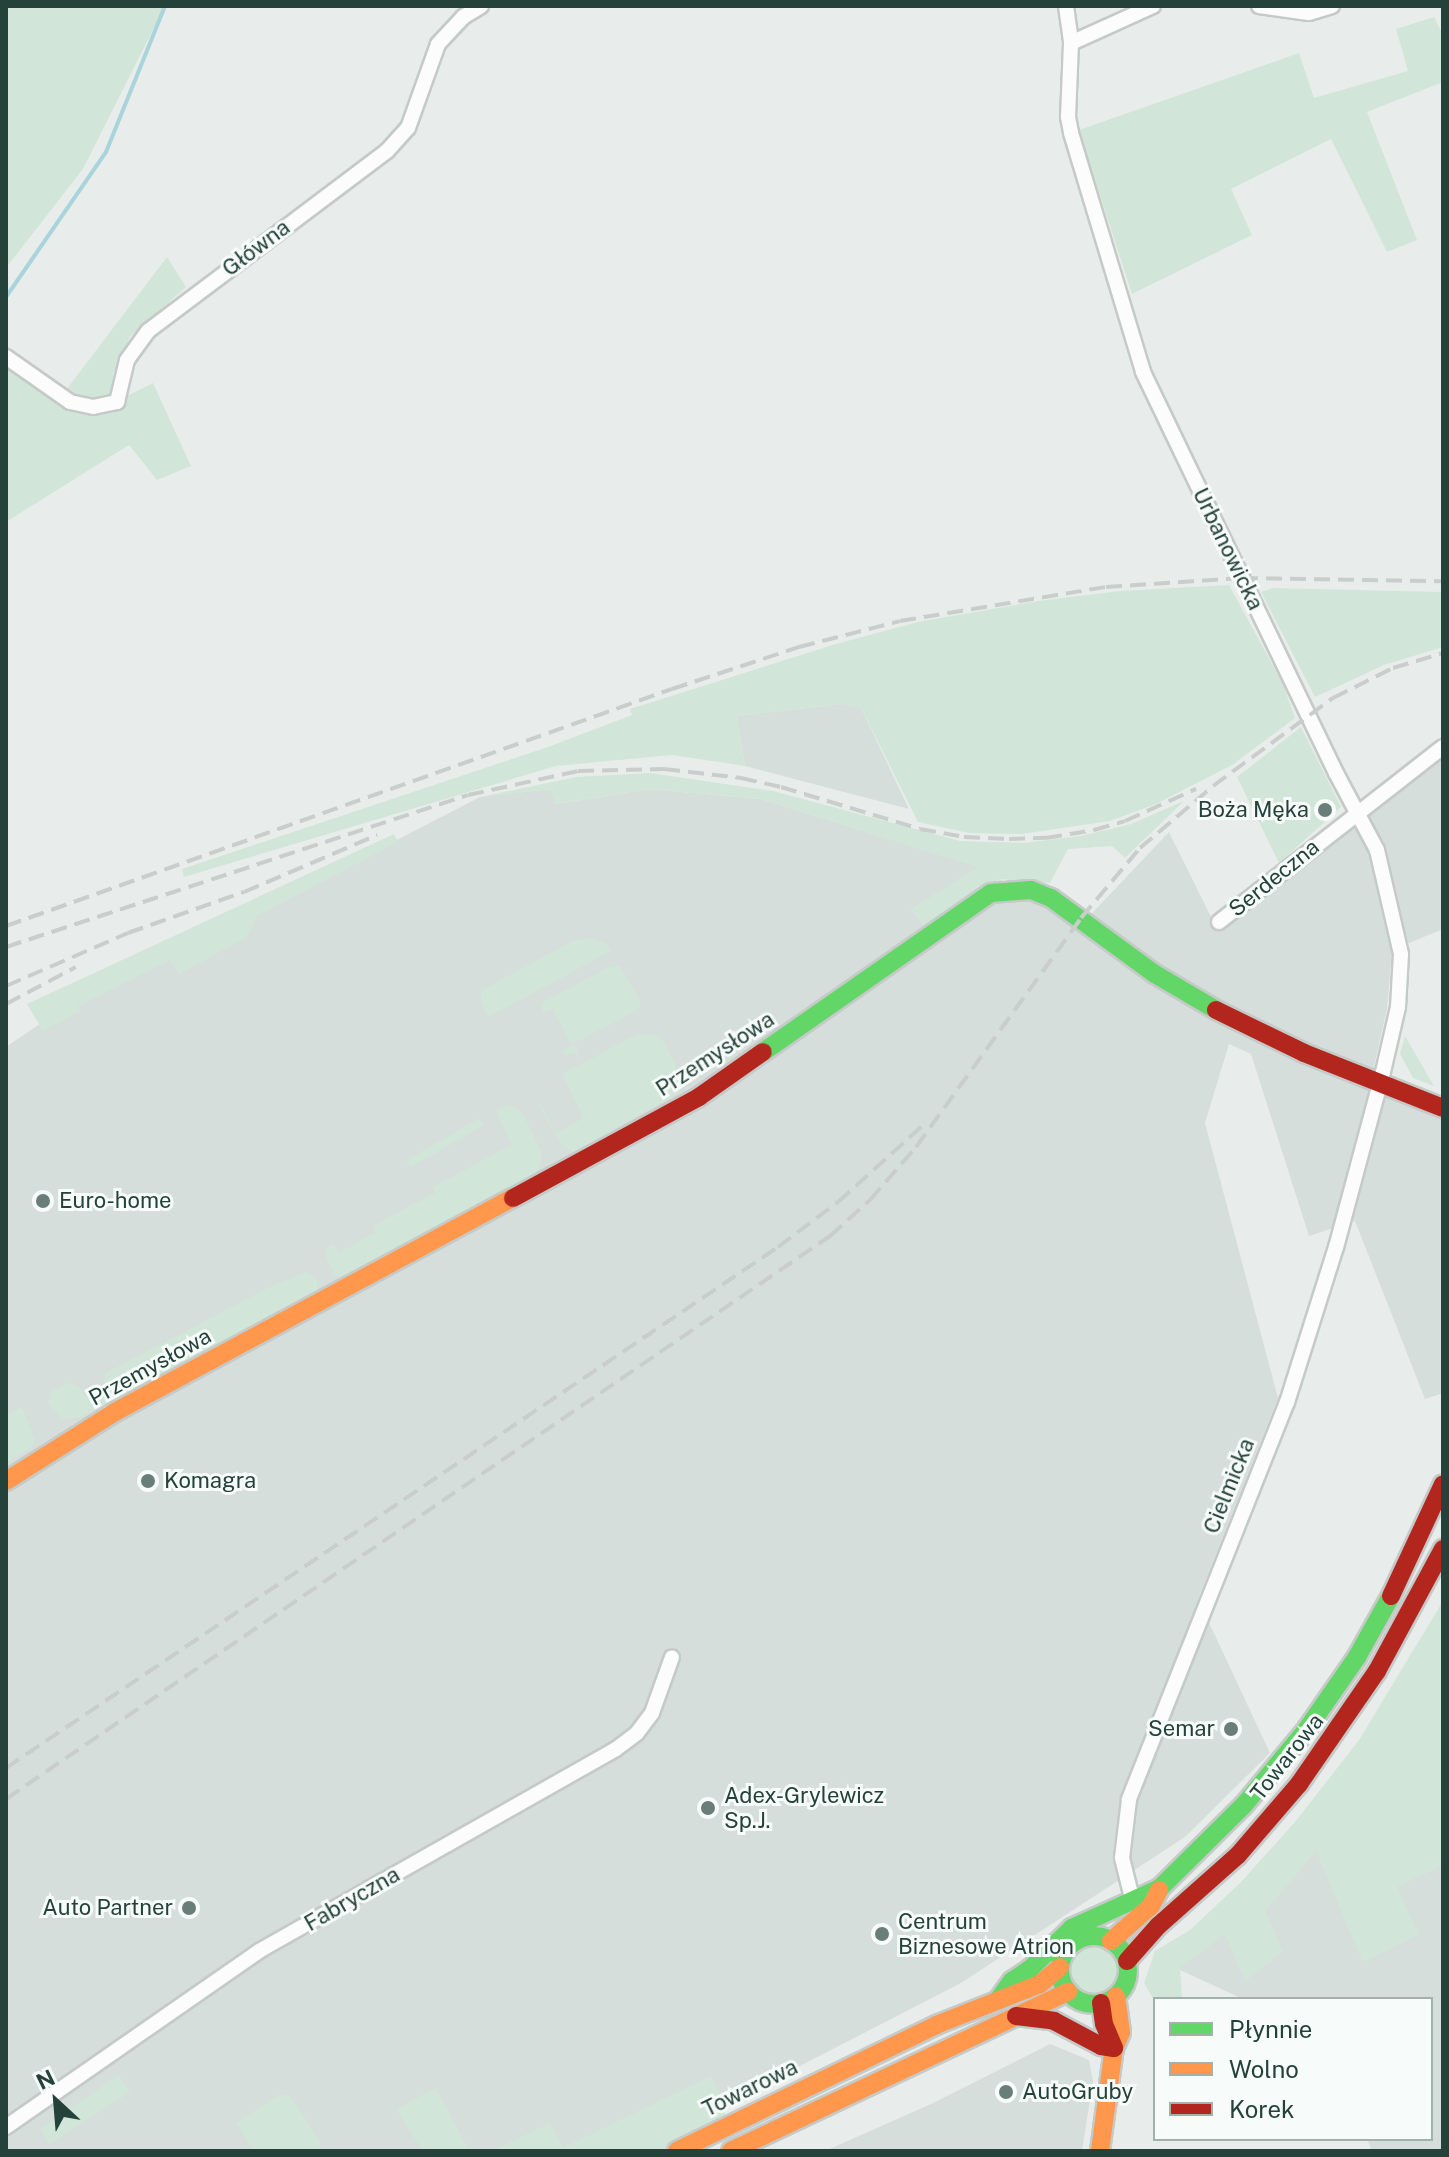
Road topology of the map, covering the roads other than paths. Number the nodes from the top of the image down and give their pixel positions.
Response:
1 (481, 6) edge
2 (1066, 6) edge
3 (1153, 6) edge
4 (1259, 6) edge
5 (1332, 6) edge
6 (1071, 43) junction
7 (6, 357) edge
8 (1443, 747) edge
9 (1357, 812) junction
10 (1219, 922) dead end
11 (1380, 1082) junction
12 (1443, 1108) edge
13 (6, 1481) edge
14 (1443, 1484) edge
15 (1443, 1549) edge
16 (672, 1657) dead end
17 (1160, 1888) junction
18 (1133, 1902) junction
19 (1111, 1941) junction
20 (1127, 1961) junction
21 (1060, 1967) junction
22 (1068, 1992) junction
23 (998, 2000) junction
24 (1108, 2000) junction
25 (1013, 2015) junction
26 (1114, 2048) junction
27 (6, 2127) edge
28 (677, 2151) edge
29 (731, 2151) edge
30 (1100, 2151) edge

1 - 7 street, Główna
2 - 6 street, Urbanowicka
3 - 6 street
4 - 5 street
6 - 9 street, Urbanowicka
8 - 9 street, Serdeczna
9 - 10 street, Serdeczna
9 - 11 street, Urbanowicka
11 - 12 street, Przemysłowa
11 - 13 street, Przemysłowa
11 - 18 street, Cielmicka
14 - 17 street, Towarowa
15 - 20 street, Towarowa
16 - 27 street, Fabryczna
17 - 18 street, Towarowa
17 - 19 street, Towarowa
18 - 23 street, Towarowa
19 - 20 street
19 - 21 street
20 - 24 street
21 - 22 street
21 - 23 street, Towarowa
22 - 24 street
22 - 25 street
23 - 28 street, Towarowa
24 - 26 street
25 - 26 street
25 - 29 street
26 - 30 street

